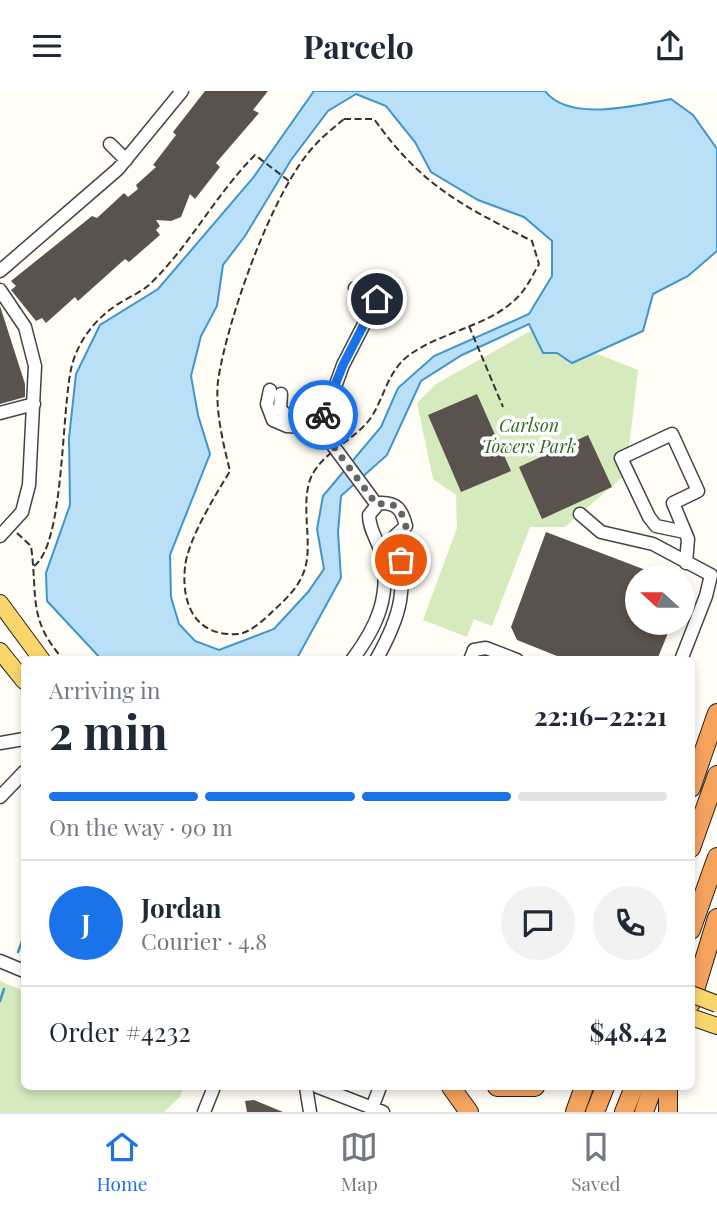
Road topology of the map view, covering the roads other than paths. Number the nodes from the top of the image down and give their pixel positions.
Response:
1 (182, 91) edge
2 (110, 144) dead end
3 (126, 160) junction
4 (0, 271) edge
5 (355, 288) dead end
6 (0, 291) edge
7 (276, 392) dead end
8 (34, 404) junction
9 (0, 413) edge
10 (320, 428) junction
11 (377, 505) junction
12 (580, 514) dead end
13 (5, 531) edge
14 (685, 532) junction
15 (395, 536) junction
16 (378, 542) junction
17 (686, 563) junction
18 (0, 603) edge
19 (0, 651) edge
20 (39, 656) edge
21 (355, 656) edge
22 (378, 656) edge
23 (472, 656) edge
24 (507, 656) edge
25 (683, 656) edge
26 (21, 677) edge
27 (717, 713) edge
28 (21, 740) edge
29 (0, 743) edge
30 (21, 775) edge
31 (717, 775) edge
32 (695, 776) edge
33 (0, 797) edge
34 (695, 837) edge
35 (717, 857) edge
36 (717, 917) edge
37 (695, 919) edge
38 (0, 961) edge
39 (21, 970) edge
40 (695, 975) edge
41 (695, 990) edge
42 (695, 995) edge
43 (717, 1003) edge
44 (695, 1018) edge
45 (716, 1026) edge
46 (213, 1090) edge
47 (306, 1090) edge
48 (326, 1090) edge
49 (380, 1090) edge
50 (453, 1090) edge
51 (583, 1090) edge
52 (604, 1090) edge
53 (633, 1090) edge
54 (652, 1090) edge
55 (668, 1090) edge
56 (377, 1110) edge
57 (204, 1112) edge
58 (310, 1112) edge
59 (469, 1112) edge
60 (575, 1112) edge
61 (595, 1112) edge
62 (624, 1112) edge
63 (644, 1112) edge
64 (668, 1112) edge

1 - 3 street
2 - 3 street
3 - 4 street
5 - 10 street
6 - 8 street
7 - 10 street
8 - 9 street
8 - 13 street
10 - 11 street
11 - 15 street
11 - 16 street
12 - 17 street
14 - 14 street
14 - 17 street
15 - 16 street
15 - 22 street
16 - 21 street
17 - 25 street
18 - 20 main road
19 - 26 main road
23 - 24 street
27 - 32 highway
28 - 29 street
30 - 33 street
31 - 34 highway
35 - 37 highway
36 - 40 highway
36 - 41 highway
38 - 39 street
42 - 43 main road, bridge
44 - 45 main road
46 - 57 street
47 - 58 street
48 - 56 street
49 - 56 street
50 - 59 highway
51 - 60 highway
52 - 61 highway
53 - 62 highway
54 - 63 highway
55 - 64 highway

